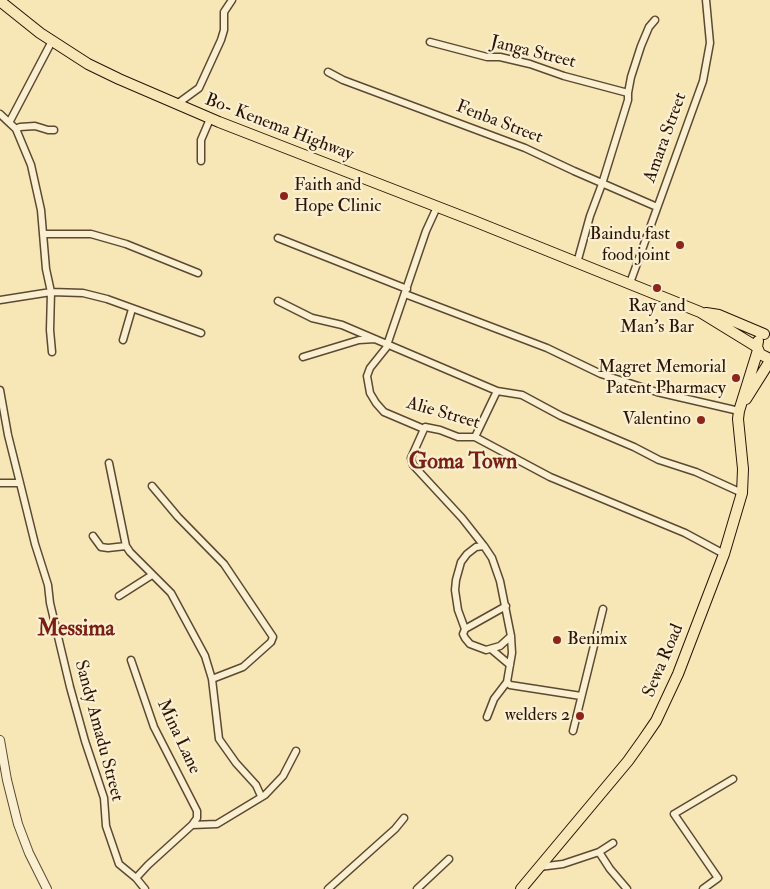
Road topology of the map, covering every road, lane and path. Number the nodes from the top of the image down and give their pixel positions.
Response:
1 (232, 0) edge
2 (706, 0) edge
3 (0, 1) edge
4 (655, 20) dead end
5 (52, 41) junction
6 (430, 42) dead end
7 (328, 72) dead end
8 (628, 93) junction
9 (176, 104) junction
10 (0, 114) edge
11 (210, 119) junction
12 (10, 121) junction
13 (16, 129) junction
14 (54, 130) dead end
15 (201, 161) dead end
16 (602, 184) junction
17 (437, 207) junction
18 (657, 207) junction
19 (43, 234) junction
20 (278, 238) dead end
21 (577, 263) junction
22 (198, 273) dead end
23 (630, 283) junction
24 (50, 292) junction
25 (406, 292) junction
26 (0, 300) edge
27 (278, 301) dead end
28 (132, 309) junction
29 (700, 312) junction
30 (768, 332) edge
31 (201, 333) dead end
32 (376, 338) junction
33 (124, 340) dead end
34 (388, 343) junction
35 (757, 349) junction
36 (52, 352) dead end
37 (303, 357) dead end
38 (770, 360) edge
39 (0, 390) edge
40 (497, 390) junction
41 (740, 409) junction
42 (424, 429) junction
43 (475, 437) junction
44 (109, 463) dead end
45 (0, 482) edge
46 (20, 482) junction
47 (152, 486) dead end
48 (742, 493) junction
49 (93, 536) dead end
50 (126, 546) junction
51 (484, 546) junction
52 (724, 554) junction
53 (152, 575) junction
54 (119, 596) dead end
55 (506, 606) junction
56 (603, 609) dead end
57 (464, 629) junction
58 (512, 636) junction
59 (491, 649) junction
60 (131, 660) dead end
61 (510, 665) junction
62 (212, 679) junction
63 (507, 682) junction
64 (581, 696) junction
65 (486, 717) dead end
66 (573, 731) dead end
67 (0, 740) edge
68 (296, 751) dead end
69 (733, 779) dead end
70 (4, 781) edge
71 (261, 796) junction
72 (404, 818) dead end
73 (192, 825) junction
74 (613, 843) dead end
75 (599, 852) junction
76 (449, 859) dead end
77 (539, 867) junction
78 (136, 878) junction
79 (47, 889) edge
80 (145, 889) edge
81 (328, 889) edge
82 (417, 889) edge
83 (521, 889) edge
84 (626, 889) edge
85 (704, 889) edge

1 - 9 street
2 - 18 street, Amara Street
3 - 5 main road, Bo- Kenema Highway
4 - 8 street
5 - 9 main road, Bo- Kenema Highway
5 - 12 street
6 - 8 street, Janga Street
7 - 16 street, Fenba Street
8 - 16 street
9 - 11 main road, Bo- Kenema Highway
10 - 12 street
11 - 15 street
11 - 17 main road, Bo- Kenema Highway
12 - 13 street
13 - 14 street
13 - 19 street
16 - 18 street, Fenba Street
16 - 21 street
17 - 21 main road, Bo- Kenema Highway
17 - 25 street, Alie Street
18 - 23 street, Amara Street
19 - 22 street
19 - 24 street
20 - 25 street
21 - 23 main road, Bo- Kenema Highway
23 - 29 main road, Bo- Kenema Highway
24 - 26 street
24 - 28 street
24 - 36 street
25 - 34 street, Alie Street
25 - 41 street
27 - 32 street
28 - 31 street
28 - 33 street
29 - 30 main road
29 - 35 main road
30 - 35 main road, Sewa Road
32 - 34 street
32 - 37 street
34 - 40 street
34 - 42 street, Alie Street
35 - 38 main road
35 - 41 main road, Sewa Road
38 - 41 main road
39 - 46 street, Sandy Amadu Street
40 - 43 street
40 - 48 street
41 - 48 main road, Sewa Road
42 - 43 street, Alie Street
42 - 51 street
43 - 52 street, Alie Street
44 - 50 street
45 - 46 street
46 - 78 street, Sandy Amadu Street
47 - 62 street
48 - 52 main road, Sewa Road
49 - 50 street
50 - 53 street
51 - 55 street
51 - 57 street
52 - 77 main road, Sewa Road
53 - 54 street
53 - 62 street
55 - 57 street
55 - 58 street
56 - 64 street
57 - 59 street
58 - 59 street
58 - 61 street
59 - 61 street
60 - 73 street, Mina Lane
61 - 63 street
62 - 71 street
63 - 64 street
63 - 65 street
64 - 66 street
67 - 70 street
68 - 71 street
69 - 85 street
70 - 79 street
71 - 73 street
72 - 81 street
73 - 78 street
74 - 75 street
75 - 77 street
75 - 84 street
76 - 82 street
77 - 83 main road, Sewa Road
78 - 80 street, Sandy Amadu Street

